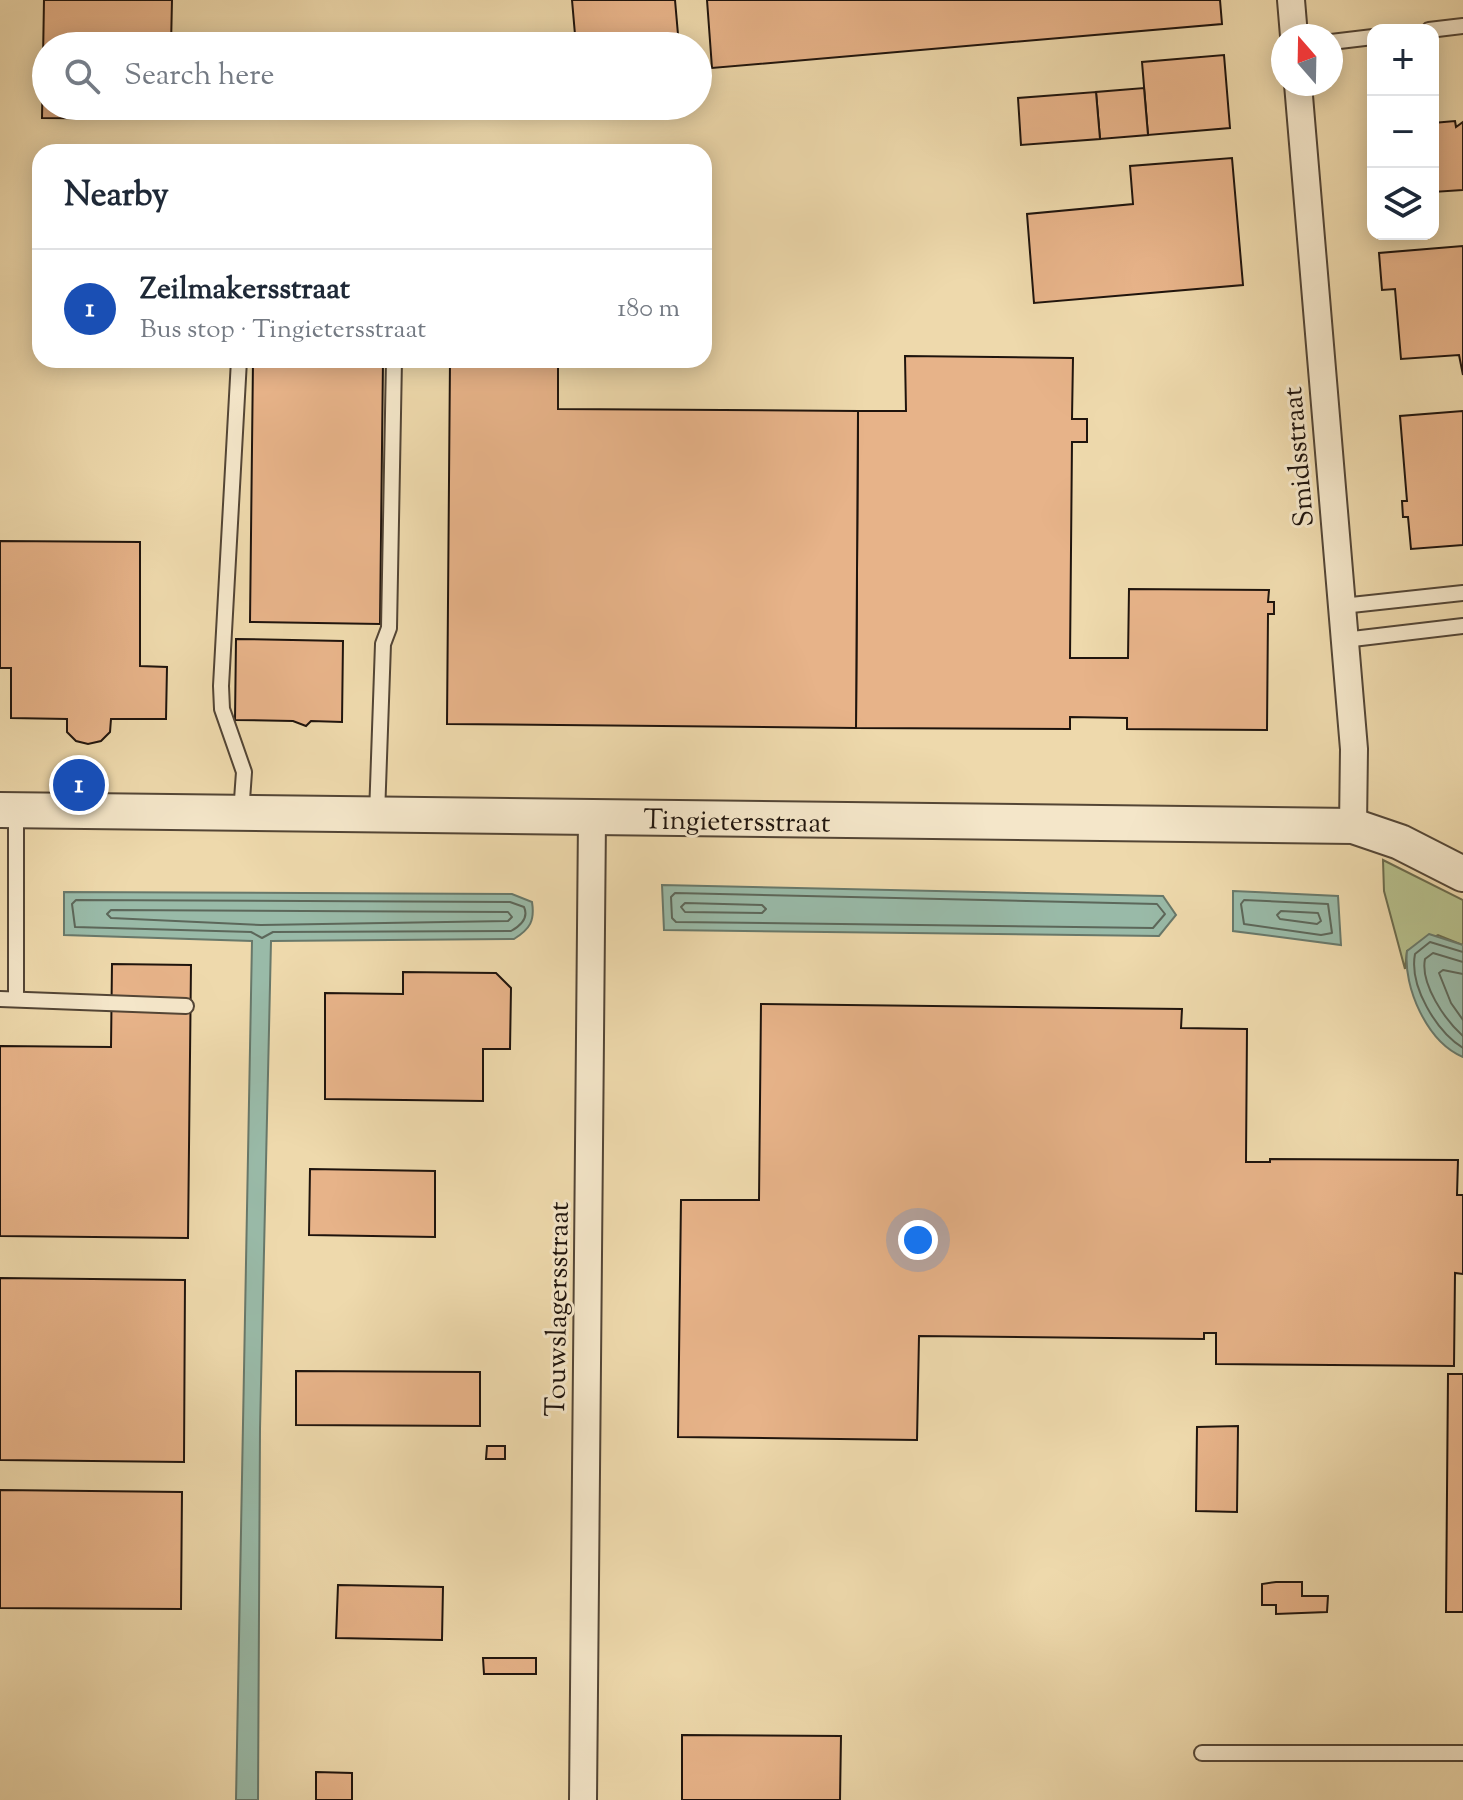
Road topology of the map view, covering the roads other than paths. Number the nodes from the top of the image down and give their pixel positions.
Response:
1 (1291, 0) edge
2 (1293, 24) edge
3 (1463, 26) edge
4 (1439, 29) edge
5 (1367, 38) edge
6 (1343, 41) edge
7 (1299, 96) edge
8 (239, 368) edge
9 (394, 368) edge
10 (1463, 593) edge
11 (1342, 606) junction
12 (1463, 626) edge
13 (1344, 640) junction
14 (8, 810) edge
15 (241, 814) junction
16 (377, 816) junction
17 (592, 819) junction
18 (1353, 826) junction
19 (1463, 874) edge
20 (0, 999) edge
21 (16, 999) junction
22 (186, 1006) dead end
23 (1202, 1753) dead end
24 (1463, 1753) edge
25 (583, 1800) edge

1 - 2 street
3 - 4 lane
5 - 6 lane
7 - 11 street, Smidsstraat
8 - 15 lane
9 - 16 lane
10 - 11 lane
11 - 13 street, Smidsstraat
12 - 13 lane
13 - 18 street, Smidsstraat
14 - 15 street, Tingietersstraat
14 - 21 lane
15 - 16 street, Tingietersstraat
16 - 17 street, Tingietersstraat
17 - 18 street, Tingietersstraat
17 - 25 street, Touwslagersstraat
18 - 19 street, Tingietersstraat
20 - 21 lane
21 - 22 lane
23 - 24 lane

